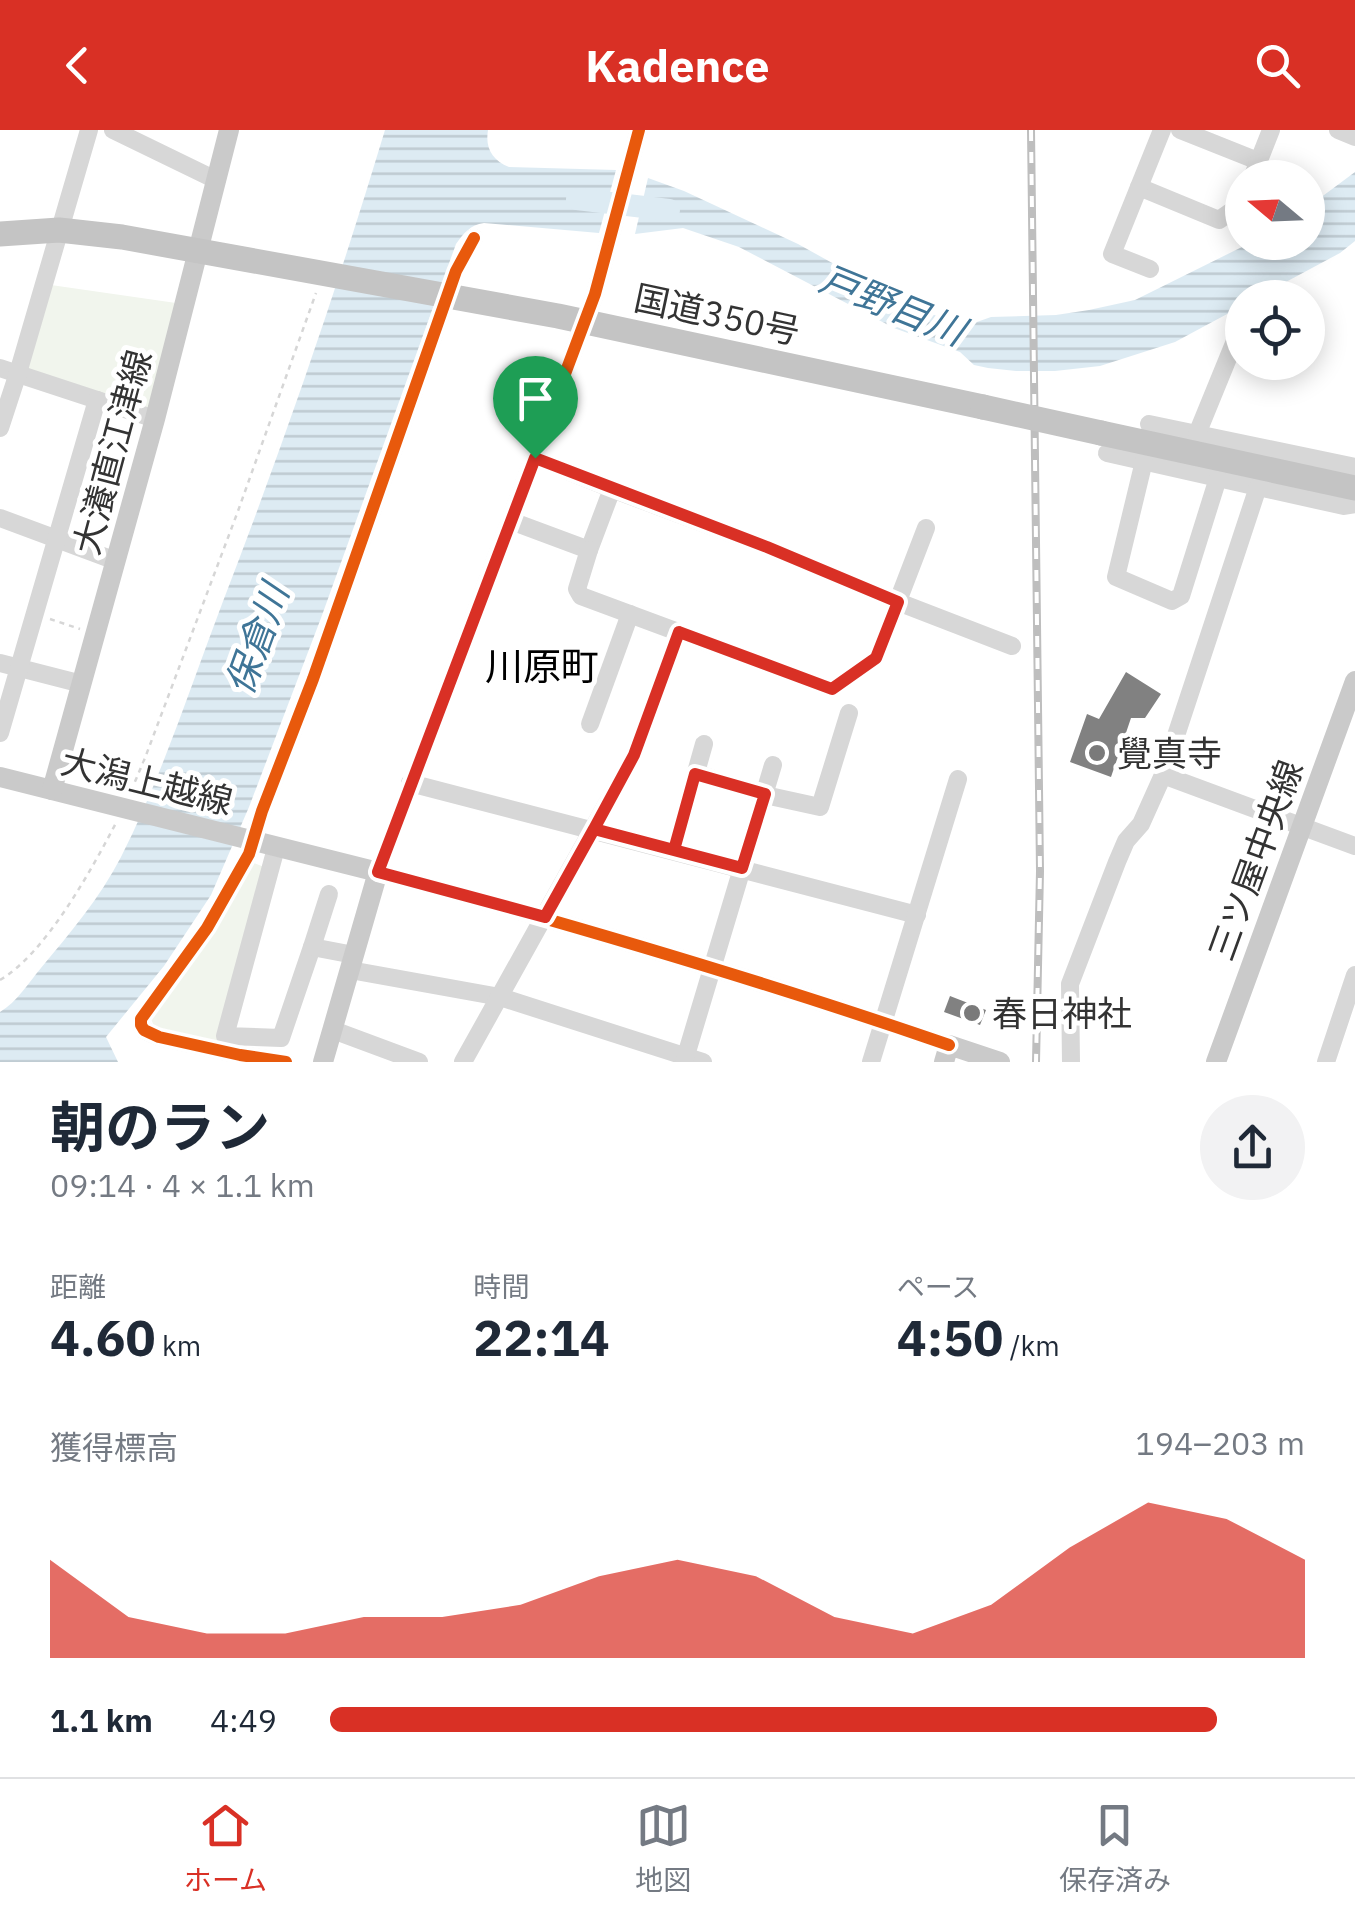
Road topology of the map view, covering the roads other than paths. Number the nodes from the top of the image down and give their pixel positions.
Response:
1 (89, 130) edge
2 (113, 130) edge
3 (229, 130) edge
4 (639, 130) edge
5 (1162, 130) edge
6 (1180, 130) edge
7 (1271, 130) edge
8 (1238, 160) edge
9 (1259, 160) edge
10 (216, 180) junction
11 (1139, 187) junction
12 (1225, 216) edge
13 (58, 230) junction
14 (0, 234) edge
15 (474, 238) dead end
16 (199, 250) junction
17 (1150, 268) dead end
18 (444, 296) junction
19 (586, 322) junction
20 (1225, 365) edge
21 (9, 371) edge
22 (96, 400) junction
23 (154, 420) junction
24 (1149, 424) dead end
25 (0, 428) edge
26 (1197, 434) junction
27 (1107, 453) dead end
28 (535, 458) junction
29 (1144, 461) junction
30 (1355, 467) edge
31 (1222, 468) junction
32 (1258, 487) junction
33 (1355, 488) edge
34 (612, 489) junction
35 (1355, 504) edge
36 (0, 518) edge
37 (511, 521) junction
38 (926, 528) dead end
39 (56, 539) junction
40 (589, 550) junction
41 (116, 561) junction
42 (898, 602) junction
43 (630, 614) junction
44 (679, 632) junction
45 (1012, 646) dead end
46 (9, 665) edge
47 (82, 684) junction
48 (1353, 692) edge
49 (849, 713) dead end
50 (590, 724) dead end
51 (0, 733) edge
52 (704, 744) dead end
53 (773, 765) dead end
54 (695, 774) junction
55 (1163, 775) junction
56 (0, 777) edge
57 (958, 779) dead end
58 (410, 782) junction
59 (52, 790) junction
60 (765, 794) junction
61 (1302, 826) junction
62 (594, 829) junction
63 (247, 840) junction
64 (1355, 846) edge
65 (276, 848) junction
66 (674, 850) junction
67 (742, 868) junction
68 (378, 872) junction
69 (329, 894) dead end
70 (917, 914) junction
71 (545, 917) junction
72 (312, 947) junction
73 (352, 963) junction
74 (711, 968) junction
75 (1355, 975) edge
76 (500, 998) junction
77 (883, 1022) junction
78 (333, 1030) junction
79 (947, 1053) edge
80 (691, 1060) edge
81 (286, 1062) edge
82 (323, 1062) edge
83 (420, 1062) edge
84 (463, 1062) edge
85 (871, 1062) edge
86 (1000, 1062) edge
87 (1070, 1062) edge
88 (1216, 1062) edge
89 (1326, 1062) edge

1 - 13 street
2 - 10 street
3 - 10 main road, 大瀁直江津線
4 - 19 street
5 - 11 street
6 - 8 street
7 - 9 street
10 - 16 main road, 大瀁直江津線
11 - 12 street
11 - 17 street
13 - 14 highway, 国道350号
13 - 16 highway, 国道350号
13 - 21 street
15 - 18 street
16 - 18 highway, 国道350号
16 - 23 main road, 大瀁直江津線
18 - 19 highway, 国道350号
18 - 63 street
19 - 28 street
19 - 31 highway, 国道350号, bridge
20 - 26 street
21 - 22 street
21 - 25 street
22 - 23 street
22 - 39 street
23 - 41 main road, 大瀁直江津線
24 - 26 street
26 - 30 street
27 - 29 street
28 - 34 street
28 - 37 street
29 - 31 street
29 - 31 street
31 - 32 street
31 - 33 highway, 国道350号
32 - 35 street
32 - 55 street
34 - 40 street
34 - 42 street
36 - 39 street
37 - 40 street
37 - 58 street
38 - 42 street
39 - 41 street
39 - 46 street
40 - 43 street
41 - 47 main road, 大瀁直江津線
42 - 44 street
42 - 45 street
43 - 44 street
43 - 50 street
44 - 62 street
46 - 47 street
46 - 51 street
47 - 59 main road, 大瀁直江津線
48 - 61 main road, 三ツ屋中央線
49 - 60 street
52 - 54 street
53 - 60 street
54 - 60 street
54 - 66 street
55 - 61 street
55 - 87 street
56 - 59 main road, 大潟上越線
57 - 70 street
58 - 62 street
58 - 68 street
59 - 63 main road, 大潟上越線
60 - 67 street
61 - 64 street
61 - 88 main road, 三ツ屋中央線
62 - 66 street
62 - 71 street
63 - 65 main road, 大潟上越線
63 - 81 street
65 - 68 main road, 大潟上越線
65 - 72 street
66 - 67 street
67 - 70 street
67 - 74 street
68 - 71 street
68 - 73 main road
69 - 72 street
70 - 77 street
71 - 74 street
71 - 76 street
72 - 73 street
73 - 76 street
73 - 78 main road
74 - 77 street
74 - 80 street
75 - 89 street
76 - 80 street
76 - 84 street
77 - 79 street
77 - 85 street
78 - 82 main road
78 - 83 street
79 - 86 main road

